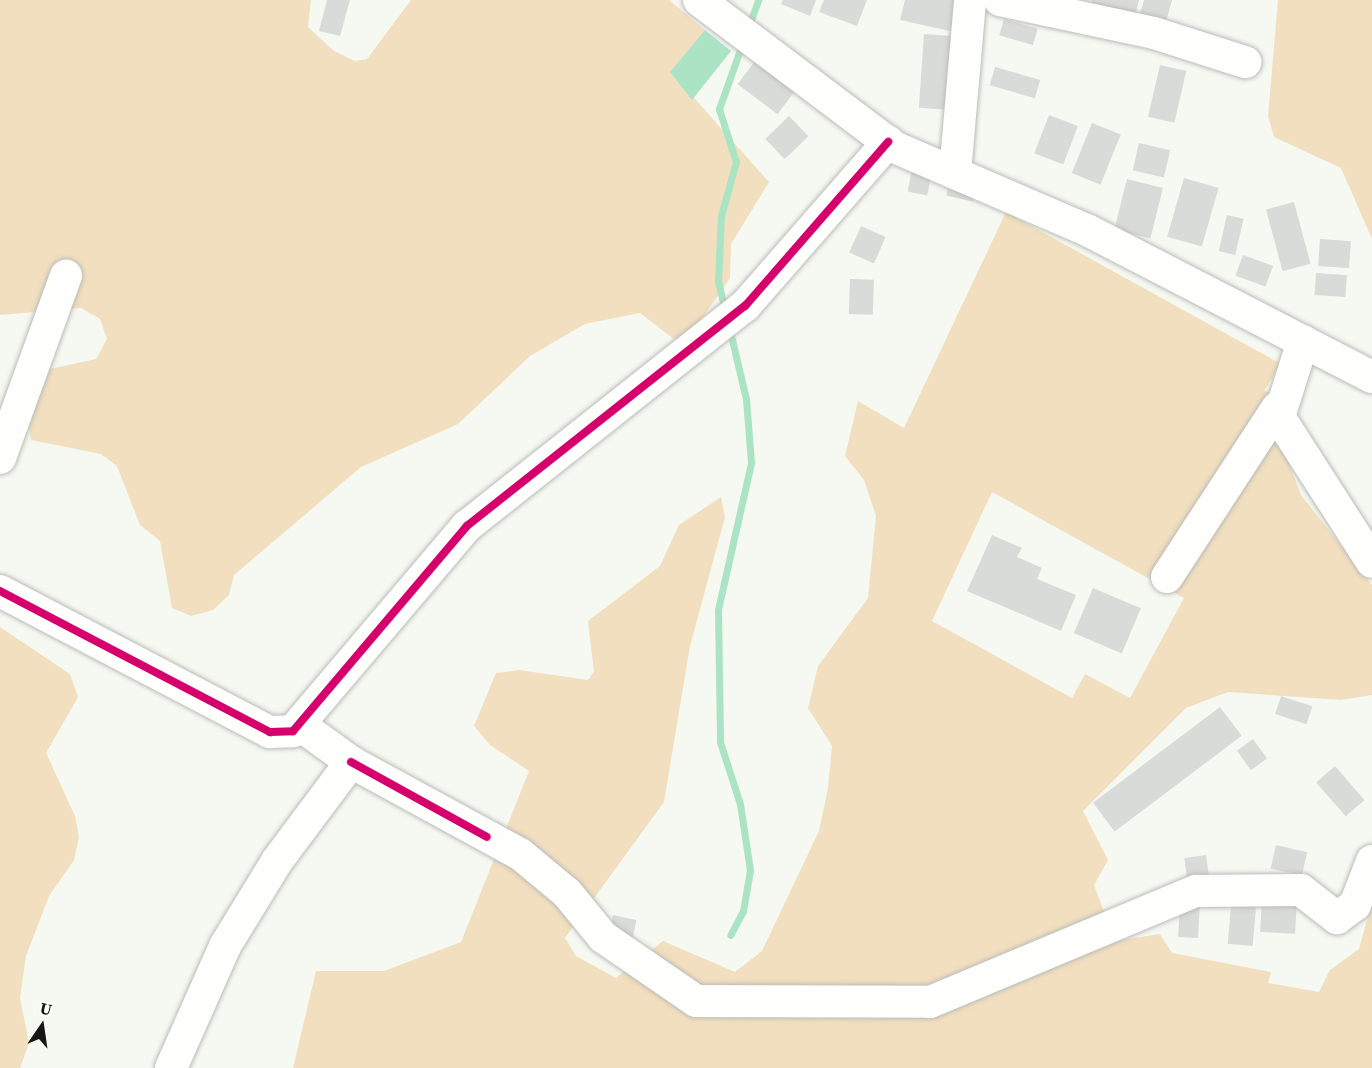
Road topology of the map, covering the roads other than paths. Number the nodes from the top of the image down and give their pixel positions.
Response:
1 (699, 0) edge
2 (970, 0) edge
3 (1000, 0) edge
4 (1245, 62) dead end
5 (888, 142) junction
6 (955, 173) junction
7 (66, 276) dead end
8 (1303, 341) junction
9 (1372, 377) edge
10 (1277, 408) junction
11 (0, 458) edge
12 (1372, 561) edge
13 (1167, 577) dead end
14 (0, 591) edge
15 (300, 724) junction
16 (351, 762) junction
17 (1372, 861) edge
18 (171, 1068) edge

1 - 5 street
2 - 6 street
3 - 4 street
5 - 6 street
5 - 15 street
6 - 8 street
7 - 11 street
8 - 9 street
8 - 10 street
10 - 12 street
10 - 13 street
14 - 15 street
15 - 16 street
16 - 17 street
16 - 18 street

